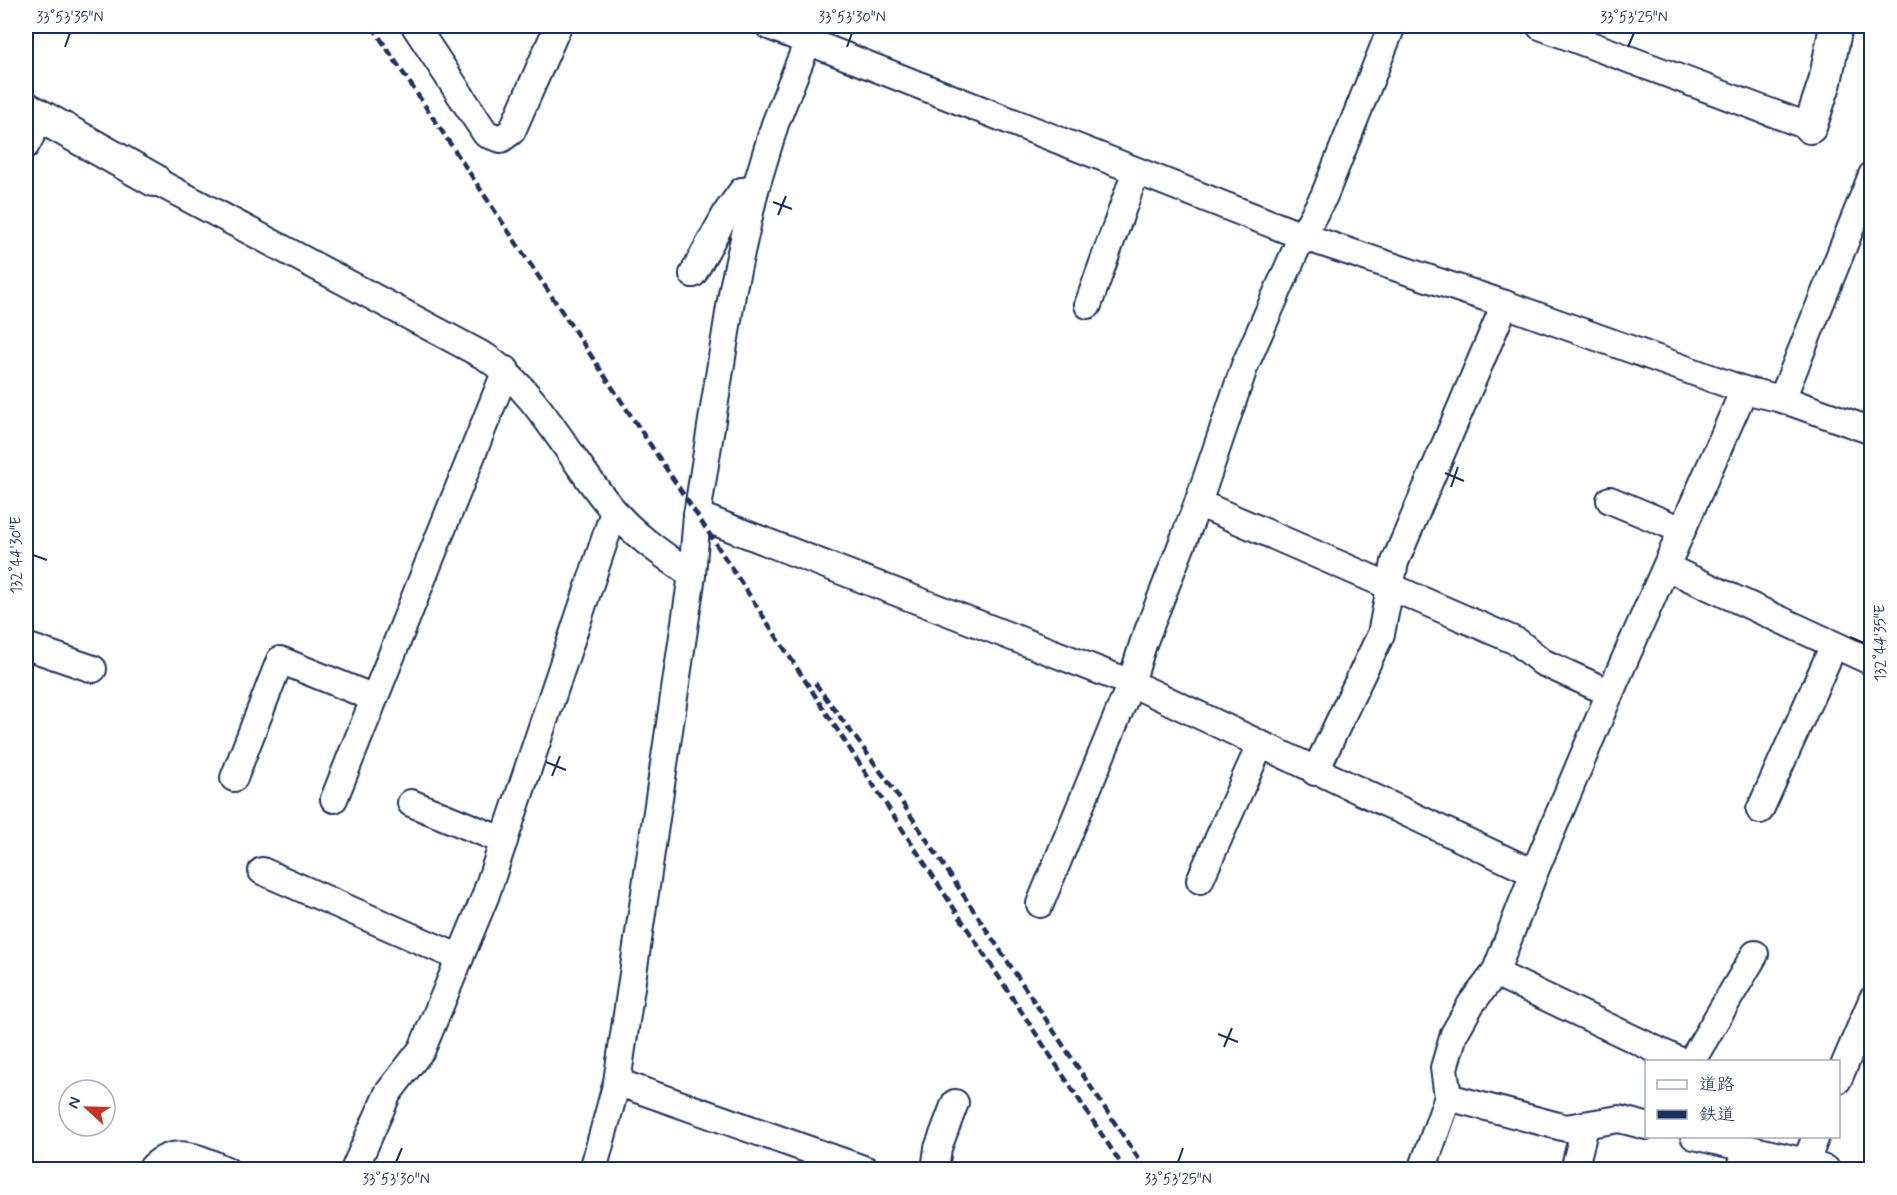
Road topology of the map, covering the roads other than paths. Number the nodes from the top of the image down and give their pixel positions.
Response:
1 (416, 26) edge
2 (558, 26) edge
3 (769, 26) edge
4 (1390, 26) edge
5 (1540, 26) edge
6 (1836, 26) edge
7 (811, 34) edge
8 (33, 112) edge
9 (1810, 127) joint
10 (26, 145) edge
11 (1136, 171) junction
12 (154, 180) joint
13 (1870, 182) edge
14 (755, 190) junction
15 (1302, 236) junction
16 (693, 274) dead end
17 (1505, 304) junction
18 (1088, 305) dead end
19 (506, 370) junction
20 (1744, 390) junction
21 (1782, 399) junction
22 (1872, 431) edge
23 (1610, 500) dead end
24 (1198, 503) junction
25 (614, 512) junction
26 (697, 515) junction
27 (1682, 530) junction
28 (1666, 567) junction
29 (692, 575) junction
30 (1389, 585) junction
31 (1834, 645) junction
32 (26, 646) edge
33 (1872, 662) edge
34 (93, 669) dead end
35 (1131, 683) junction
36 (1610, 693) junction
37 (374, 698) junction
38 (1260, 745) junction
39 (1315, 772) junction
40 (234, 778) dead end
41 (334, 799) dead end
42 (411, 803) dead end
43 (1760, 810) dead end
44 (504, 841) junction
45 (262, 871) dead end
46 (1534, 873) junction
47 (1200, 880) dead end
48 (1040, 904) dead end
49 (1755, 954) dead end
50 (459, 958) junction
51 (1495, 973) junction
52 (1872, 1000) edge
53 (1679, 1060) edge
54 (1691, 1060) edge
55 (1840, 1078) edge
56 (617, 1082) junction
57 (1448, 1097) junction
58 (955, 1102) dead end
59 (1645, 1126) edge
60 (1585, 1127) junction
61 (1696, 1138) edge
62 (1816, 1138) edge
63 (1773, 1145) edge
64 (1743, 1159) edge
65 (1821, 1168) edge
66 (150, 1170) edge
67 (226, 1170) edge
68 (354, 1170) edge
69 (592, 1170) edge
70 (866, 1170) edge
71 (935, 1170) edge
72 (1422, 1170) edge
73 (1574, 1170) edge

1 - 2 street
3 - 7 street
4 - 15 street
5 - 9 street
6 - 9 street
7 - 11 street
7 - 14 street
8 - 10 street
8 - 12 street
11 - 15 street
11 - 18 street
12 - 19 street
13 - 21 street
14 - 16 street
14 - 26 street
15 - 17 street
15 - 24 street
17 - 20 street
17 - 30 street
19 - 25 street
19 - 37 street
20 - 21 street
20 - 27 street
21 - 22 street
23 - 27 street
24 - 30 street
24 - 35 street
25 - 29 street
25 - 44 street
26 - 29 street
26 - 35 street
27 - 28 street
28 - 31 street
28 - 36 street
29 - 56 street
30 - 36 street
30 - 39 street
31 - 33 street
31 - 43 street
32 - 34 street
35 - 38 street
35 - 48 street
36 - 46 street
37 - 40 street
37 - 41 street
38 - 39 street
38 - 47 street
39 - 46 street
42 - 44 street
44 - 50 street
45 - 50 street
46 - 51 street
49 - 54 street
50 - 68 street
51 - 53 street
51 - 57 street
52 - 55 street
56 - 69 street
56 - 70 street
57 - 60 street
57 - 72 street
58 - 71 street
59 - 60 street
60 - 73 street
61 - 64 street
62 - 65 street
63 - 64 street
63 - 65 street
66 - 67 street

